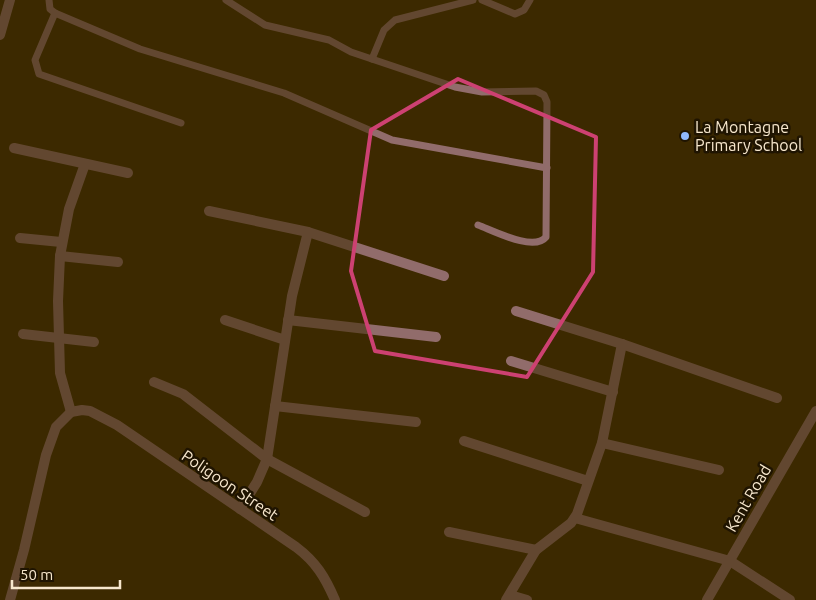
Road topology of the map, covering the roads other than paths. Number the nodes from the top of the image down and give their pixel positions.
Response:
1 (10, 0) edge
2 (49, 0) edge
3 (226, 0) edge
4 (473, 0) edge
5 (482, 0) edge
6 (530, 0) edge
7 (55, 13) junction
8 (0, 35) edge
9 (372, 59) junction
10 (181, 123) dead end
11 (14, 148) dead end
12 (85, 164) junction
13 (547, 168) junction
14 (128, 173) dead end
15 (209, 211) dead end
16 (478, 225) dead end
17 (308, 232) junction
18 (20, 238) dead end
19 (61, 242) junction
20 (60, 256) junction
21 (118, 262) dead end
22 (444, 276) dead end
23 (516, 311) dead end
24 (225, 320) dead end
25 (288, 320) junction
26 (22, 334) dead end
27 (436, 337) dead end
28 (59, 339) junction
29 (285, 340) junction
30 (94, 342) dead end
31 (622, 344) junction
32 (511, 361) dead end
33 (154, 382) dead end
34 (613, 392) junction
35 (776, 398) dead end
36 (275, 406) junction
37 (816, 411) edge
38 (71, 412) junction
39 (416, 422) dead end
40 (464, 441) dead end
41 (602, 443) junction
42 (267, 459) junction
43 (719, 470) dead end
44 (588, 482) junction
45 (240, 509) junction
46 (365, 512) dead end
47 (576, 518) junction
48 (449, 532) dead end
49 (536, 550) junction
50 (730, 562) junction
51 (508, 597) edge
52 (10, 600) edge
53 (335, 600) edge
54 (527, 600) edge
55 (707, 600) edge
56 (790, 600) edge

1 - 8 street
2 - 7 lane
3 - 9 lane
4 - 9 lane
5 - 6 lane
7 - 10 lane
7 - 13 lane
9 - 13 lane
11 - 12 street
12 - 14 street
12 - 19 street
13 - 16 lane
15 - 17 street
17 - 22 street
17 - 25 street
18 - 19 street
19 - 20 street
20 - 21 street
20 - 28 street
23 - 31 street
24 - 29 street
25 - 27 street
25 - 29 street
26 - 28 street
28 - 30 street
28 - 38 street
29 - 36 street
31 - 34 street
31 - 35 street
32 - 34 street
33 - 42 street
34 - 41 street
36 - 39 street
36 - 42 street
37 - 50 street, Kent Road
38 - 45 street, Poligoon Street
38 - 52 street
40 - 44 street
41 - 43 street
41 - 44 street
42 - 45 street
42 - 46 street
44 - 47 street
45 - 53 street, Poligoon Street
47 - 49 street
47 - 50 street
48 - 49 street
49 - 51 street
50 - 55 street, Kent Road
50 - 56 street
51 - 54 street

